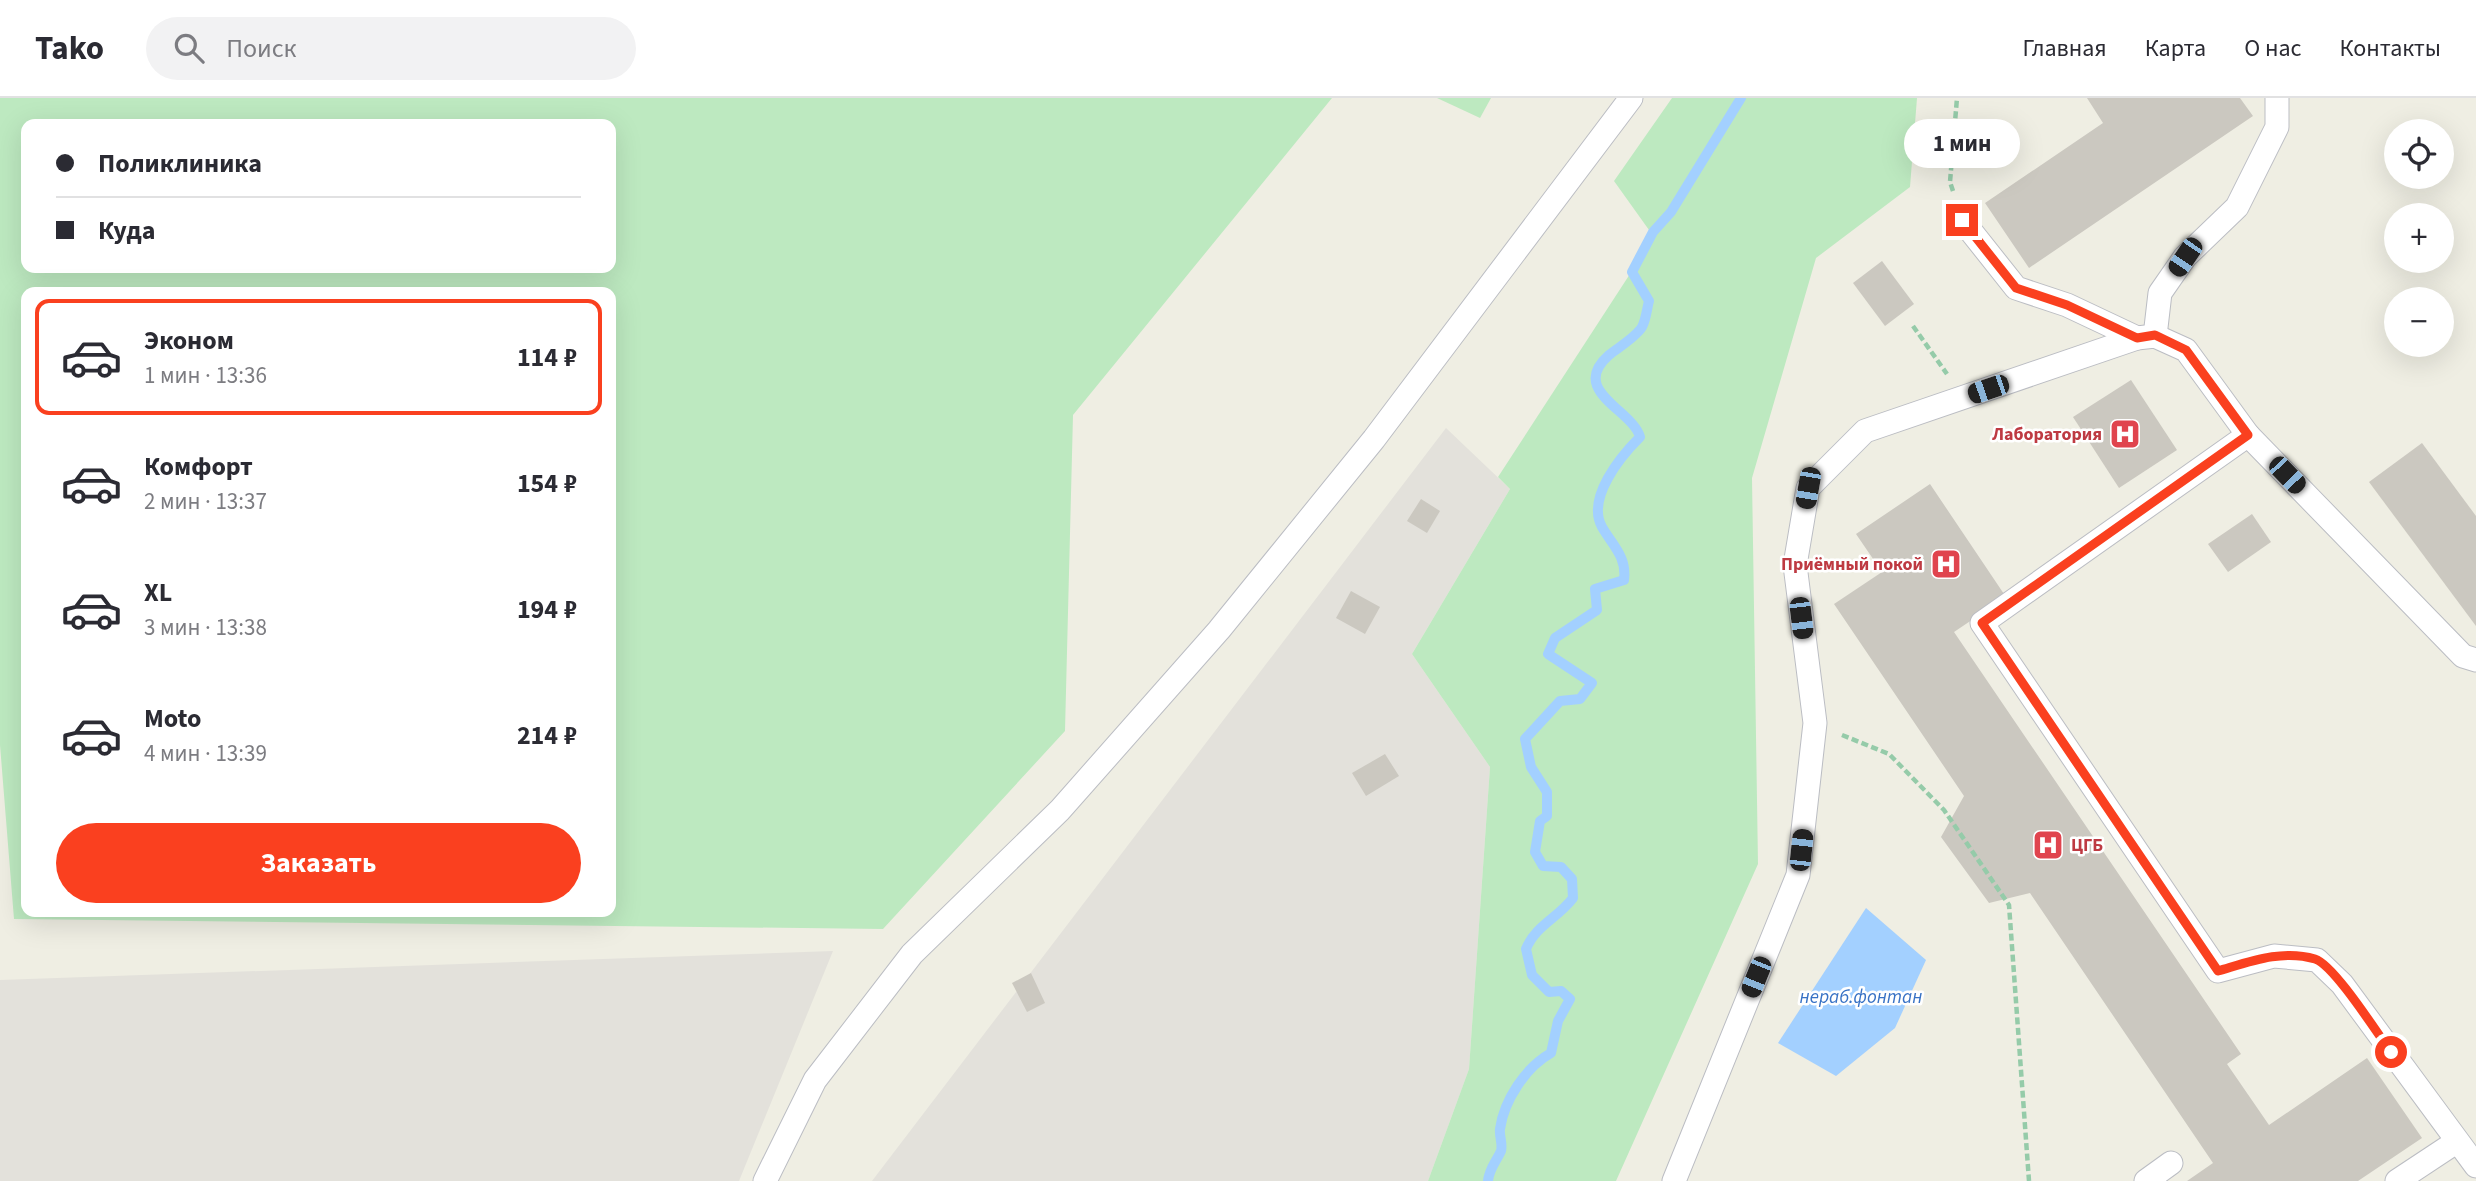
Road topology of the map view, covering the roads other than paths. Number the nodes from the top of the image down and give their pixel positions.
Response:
1 (1631, 98) edge
2 (2277, 98) edge
3 (1962, 220) road end
4 (2146, 337) junction
5 (2248, 435) junction
6 (2476, 660) edge
7 (2456, 1142) junction
8 (2171, 1163) dead end
9 (2476, 1166) edge
10 (765, 1181) edge
11 (1674, 1181) edge
12 (2146, 1181) edge
13 (2397, 1181) edge

1 - 10 lane
2 - 4 lane
3 - 4 lane
4 - 5 lane
4 - 11 lane
5 - 6 lane
5 - 7 lane
7 - 9 lane
7 - 13 lane
8 - 12 lane

